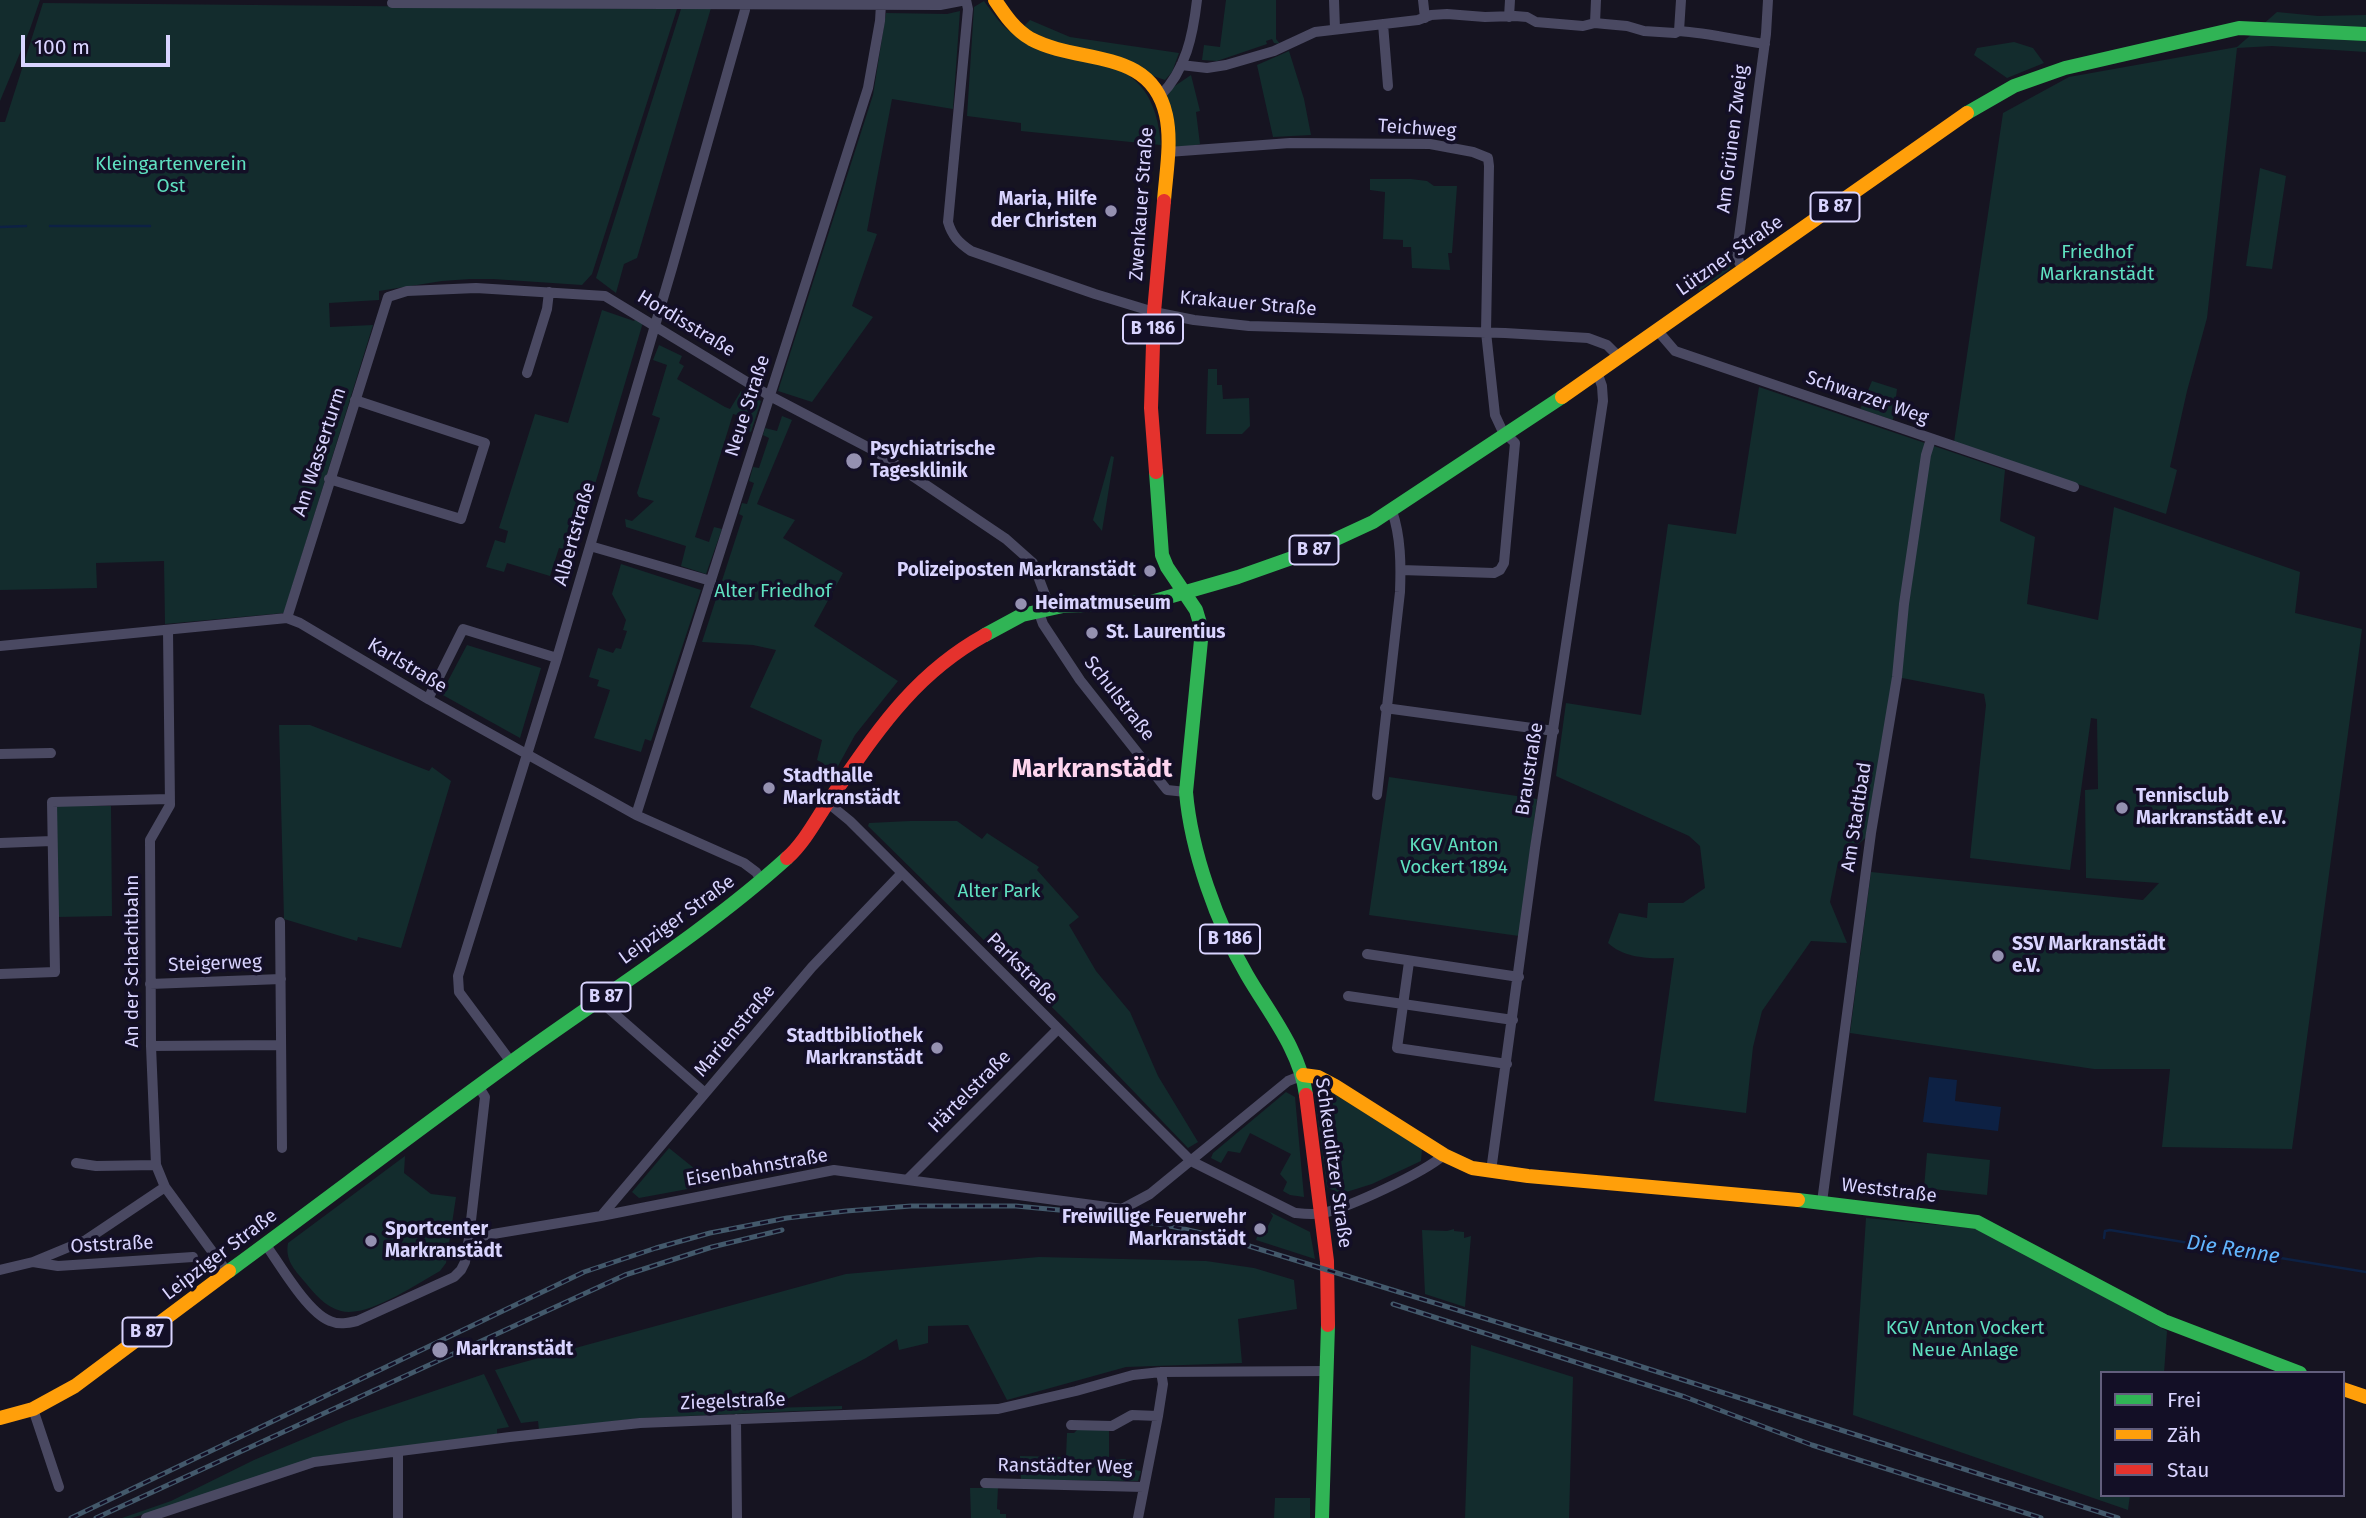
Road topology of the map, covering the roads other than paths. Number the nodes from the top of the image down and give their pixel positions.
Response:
1 (966, 0) edge
2 (995, 0) edge
3 (1197, 0) edge
4 (1334, 0) edge
5 (1423, 0) edge
6 (1510, 0) edge
7 (1596, 0) edge
8 (1681, 0) edge
9 (1768, 0) edge
10 (745, 1) edge
11 (392, 3) dead end
12 (881, 4) junction
13 (1425, 18) junction
14 (1509, 18) junction
15 (1383, 23) junction
16 (1595, 23) junction
17 (1335, 29) junction
18 (1679, 31) junction
19 (2366, 34) edge
20 (1763, 48) junction
21 (1181, 65) junction
22 (1388, 86) dead end
23 (1160, 96) junction
24 (1168, 152) junction
25 (1744, 270) junction
26 (549, 292) junction
27 (388, 297) joint
28 (1154, 312) junction
29 (655, 326) junction
30 (1657, 331) junction
31 (1486, 332) junction
32 (1619, 357) junction
33 (1597, 372) junction
34 (527, 373) dead end
35 (770, 396) junction
36 (355, 400) junction
37 (1507, 435) junction
38 (1931, 439) junction
39 (329, 479) junction
40 (2074, 486) dead end
41 (1392, 511) junction
42 (590, 545) junction
43 (1401, 570) junction
44 (711, 581) junction
45 (1184, 593) junction
46 (1044, 609) junction
47 (287, 618) junction
48 (168, 631) junction
49 (0, 646) edge
50 (557, 658) junction
51 (428, 699) junction
52 (1385, 708) junction
53 (1554, 731) junction
54 (51, 753) dead end
55 (0, 754) edge
56 (527, 755) junction
57 (1186, 792) junction
58 (1377, 795) dead end
59 (169, 799) junction
60 (828, 803) junction
61 (636, 816) junction
62 (52, 841) junction
63 (0, 842) edge
64 (901, 874) junction
65 (762, 881) junction
66 (280, 922) dead end
67 (1367, 954) dead end
68 (1409, 962) junction
69 (0, 974) edge
70 (1519, 978) junction
71 (281, 979) junction
72 (150, 984) junction
73 (1348, 996) dead end
74 (600, 1001) junction
75 (1402, 1004) junction
76 (1513, 1020) junction
77 (1058, 1029) junction
78 (281, 1045) junction
79 (151, 1046) junction
80 (511, 1062) junction
81 (1507, 1064) junction
82 (1303, 1076) junction
83 (479, 1087) junction
84 (705, 1093) junction
85 (282, 1148) dead end
86 (1444, 1156) junction
87 (1191, 1161) junction
88 (76, 1163) dead end
89 (156, 1165) junction
90 (1491, 1171) junction
91 (907, 1180) junction
92 (164, 1187) junction
93 (1822, 1202) junction
94 (1319, 1214) junction
95 (601, 1216) junction
96 (469, 1238) junction
97 (266, 1245) junction
98 (193, 1257) dead end
99 (33, 1262) junction
100 (0, 1269) edge
101 (228, 1273) junction
102 (1327, 1371) junction
103 (2295, 1371) edge
104 (1161, 1372) junction
105 (2345, 1389) edge
106 (2366, 1397) edge
107 (33, 1409) junction
108 (1158, 1416) junction
109 (0, 1418) edge
110 (736, 1419) junction
111 (1071, 1425) dead end
112 (398, 1452) junction
113 (985, 1483) dead end
114 (59, 1487) dead end
115 (1144, 1487) junction
116 (146, 1518) edge
117 (398, 1518) edge
118 (737, 1518) edge
119 (1138, 1518) edge
120 (1322, 1518) edge

1 - 12 street
1 - 28 street, Krakauer Straße
2 - 23 main road, Zwenkauer Straße / B 186
3 - 21 street
4 - 17 street
5 - 13 street
6 - 14 street
7 - 16 street
8 - 18 street
9 - 20 street, Am Grünen Zweig
10 - 11 street
10 - 12 street
10 - 29 street, Albertstraße
12 - 35 street, Neue Straße
13 - 14 street
13 - 15 street
14 - 16 street
15 - 17 street
15 - 22 street
16 - 18 street
17 - 21 street
18 - 20 street
19 - 25 main road, Lützner Straße / B 87
20 - 25 street, Am Grünen Zweig
21 - 23 street
23 - 24 main road, Zwenkauer Straße / B 186
24 - 28 main road, Zwenkauer Straße / B 186
24 - 31 street, Teichweg
25 - 30 main road, Lützner Straße / B 87
26 - 27 street, Hordisstraße
26 - 29 street, Hordisstraße
26 - 34 street
27 - 36 street, Am Wasserturm
28 - 31 street, Krakauer Straße
28 - 45 main road, Zwenkauer Straße / B 186
29 - 35 street, Hordisstraße
29 - 42 street, Albertstraße
30 - 32 main road, Lützner Straße / B 87
30 - 38 street, Schwarzer Weg
31 - 32 street, Krakauer Straße
31 - 37 street
32 - 33 main road, Lützner Straße / B 87
33 - 37 main road, Lützner Straße / B 87
33 - 53 street, Braustraße
35 - 44 street, Neue Straße
35 - 46 street, Hordisstraße
36 - 39 street, Am Wasserturm
36 - 39 street
37 - 41 main road, Lützner Straße / B 87
37 - 43 street
38 - 40 street, Schwarzer Weg
38 - 93 street, Am Stadtbad
39 - 47 street, Am Wasserturm
41 - 43 street
41 - 45 main road, Lützner Straße / B 87
42 - 44 street
42 - 50 street, Albertstraße
43 - 52 street
44 - 61 street, Neue Straße
45 - 46 main road, Leipziger Straße / B 87
45 - 57 main road, Schkeuditzer Straße / B 186
46 - 57 street, Schulstraße
46 - 60 main road, Leipziger Straße / B 87
47 - 48 street
47 - 51 street, Karlstraße
48 - 49 street
48 - 59 street, An der Schachtbahn
50 - 51 street
50 - 56 street, Albertstraße
51 - 56 street, Karlstraße
52 - 53 street
52 - 58 street
53 - 70 street, Braustraße
54 - 55 street
56 - 61 street, Karlstraße
56 - 80 street, Albertstraße
57 - 82 main road, Schkeuditzer Straße / B 186
59 - 62 street
59 - 72 street, An der Schachtbahn
60 - 64 street, Parkstraße
60 - 65 main road, Leipziger Straße / B 87
61 - 65 street, Karlstraße
62 - 63 street
62 - 69 street
64 - 77 street, Parkstraße
64 - 84 street, Marienstraße
65 - 74 main road, Leipziger Straße / B 87
66 - 71 street, Steigerweg
67 - 68 street
68 - 70 street
68 - 75 street
70 - 76 street, Braustraße
71 - 72 street, Steigerweg
71 - 78 street, Steigerweg
72 - 79 street, An der Schachtbahn
73 - 75 street
74 - 80 main road, Leipziger Straße / B 87
74 - 84 street
75 - 76 street
75 - 81 street
76 - 81 street, Braustraße
77 - 87 street, Parkstraße
77 - 91 street, Härtelstraße
78 - 79 street
78 - 85 street, Steigerweg
79 - 89 street, An der Schachtbahn
80 - 83 main road, Leipziger Straße / B 87
81 - 90 street, Braustraße
82 - 86 main road, Weststraße
82 - 87 street, Eisenbahnstraße
82 - 94 main road, Schkeuditzer Straße / B 186
83 - 96 street
83 - 97 main road, Leipziger Straße / B 87
84 - 95 street, Marienstraße
86 - 90 main road, Weststraße
86 - 94 street
87 - 91 street, Eisenbahnstraße
87 - 94 street, Parkstraße
88 - 89 street
89 - 92 street, An der Schachtbahn
90 - 93 main road, Weststraße
91 - 95 street, Eisenbahnstraße
92 - 99 street, Oststraße
92 - 101 street, An der Schachtbahn
93 - 103 main road, Weststraße
94 - 102 main road, Schkeuditzer Straße / B 186
95 - 96 street, Eisenbahnstraße
96 - 97 street
97 - 101 main road, Leipziger Straße / B 87
98 - 99 street, Oststraße
99 - 100 street, Oststraße
101 - 107 main road, Leipziger Straße / B 87
102 - 104 street, Ziegelstraße
102 - 120 main road, Schkeuditzer Straße / B 186
104 - 108 street, Ranstädter Weg
104 - 110 street, Ziegelstraße
105 - 106 main road
107 - 109 main road, Leipziger Straße / B 87
107 - 114 street
108 - 111 street
108 - 115 street, Ranstädter Weg
110 - 112 street, Ziegelstraße
110 - 118 street
112 - 116 street, Ziegelstraße
112 - 117 street
113 - 115 street, Ranstädter Weg
115 - 119 street, Ranstädter Weg

